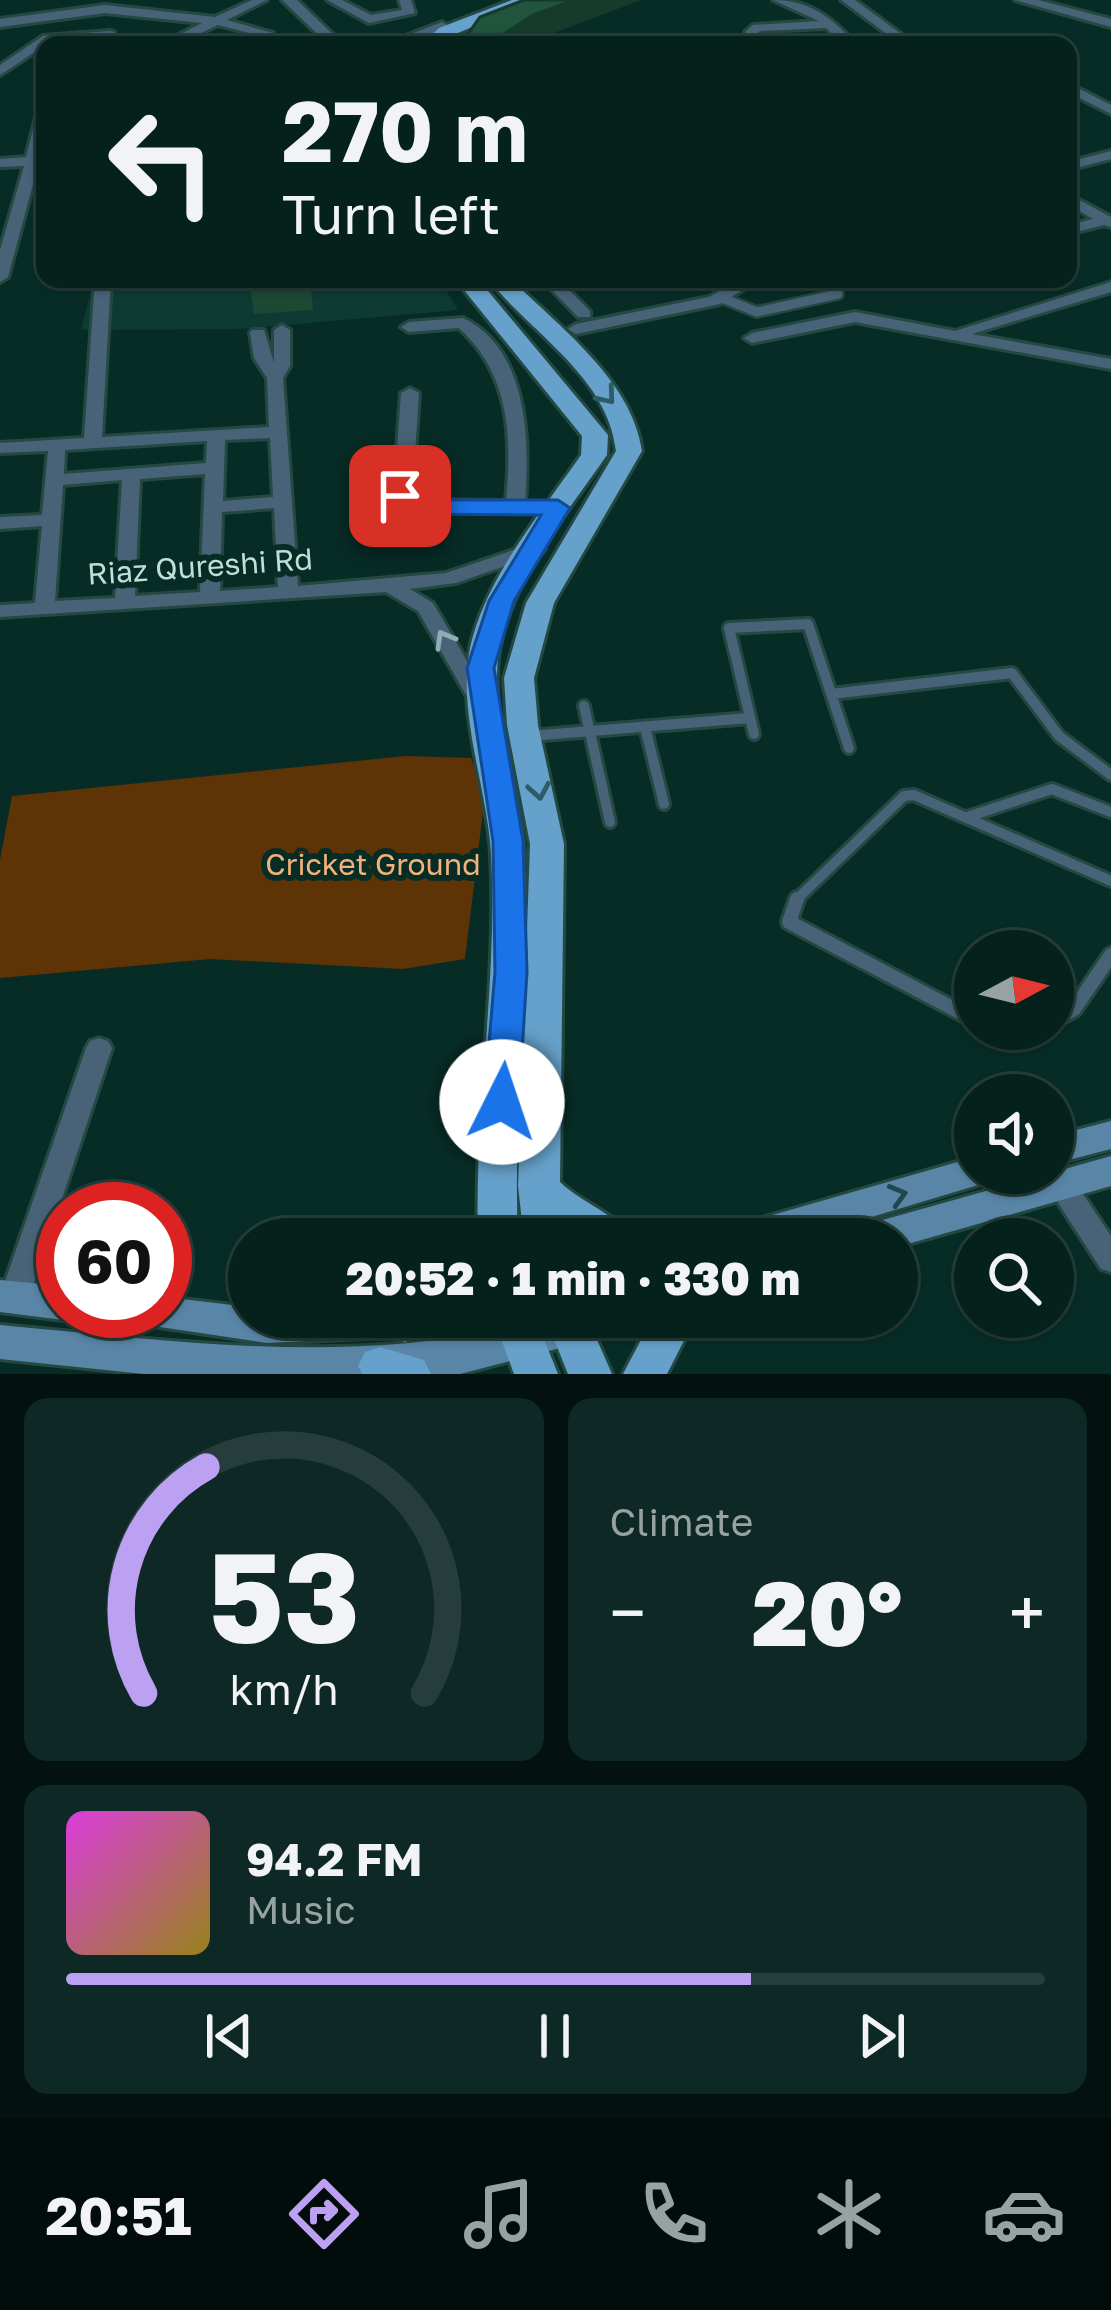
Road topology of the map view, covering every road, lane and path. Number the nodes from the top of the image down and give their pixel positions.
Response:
1 (261, 0) edge
2 (289, 0) edge
3 (333, 0) edge
4 (405, 0) edge
5 (506, 0) edge
6 (778, 0) edge
7 (847, 0) edge
8 (1022, 0) edge
9 (1038, 0) edge
10 (97, 5) edge
11 (532, 7) edge
12 (137, 11) junction
13 (1111, 20) edge
14 (217, 21) junction
15 (0, 23) edge
16 (829, 24) junction
17 (442, 26) junction
18 (503, 28) edge
19 (84, 33) junction
20 (110, 34) joint
21 (268, 35) dead end
22 (70, 36) edge
23 (184, 36) edge
24 (329, 36) edge
25 (414, 36) edge
26 (425, 36) edge
27 (441, 36) edge
28 (753, 36) edge
29 (842, 36) edge
30 (897, 36) edge
31 (36, 43) edge
32 (4, 64) edge
33 (1077, 92) edge
34 (1091, 100) junction
35 (1077, 103) edge
36 (1111, 110) edge
37 (1111, 155) edge
38 (0, 163) edge
39 (1077, 164) edge
40 (36, 167) edge
41 (0, 197) edge
42 (21, 197) junction
43 (1077, 203) edge
44 (1108, 222) edge
45 (1077, 228) edge
46 (0, 277) edge
47 (1111, 287) edge
48 (102, 288) edge
49 (473, 288) edge
50 (508, 288) edge
51 (556, 288) edge
52 (738, 288) edge
53 (838, 294) dead end
54 (722, 298) junction
55 (409, 327) dead end
56 (282, 329) dead end
57 (258, 333) dead end
58 (956, 333) junction
59 (752, 338) dead end
60 (1111, 364) edge
61 (275, 378) junction
62 (410, 392) dead end
63 (278, 432) junction
64 (216, 435) junction
65 (93, 441) junction
66 (57, 444) junction
67 (0, 448) edge
68 (214, 468) junction
69 (131, 474) junction
70 (53, 480) junction
71 (284, 502) junction
72 (213, 507) junction
73 (515, 508) junction
74 (558, 508) junction
75 (49, 520) junction
76 (0, 523) edge
77 (536, 549) junction
78 (390, 586) junction
79 (288, 591) junction
80 (210, 595) junction
81 (125, 601) junction
82 (45, 608) junction
83 (0, 611) edge
84 (831, 694) junction
85 (584, 706) dead end
86 (483, 708) junction
87 (749, 718) junction
88 (645, 727) junction
89 (590, 731) junction
90 (754, 734) dead end
91 (527, 736) junction
92 (849, 748) dead end
93 (1111, 775) edge
94 (664, 804) dead end
95 (1108, 806) edge
96 (970, 816) junction
97 (610, 822) dead end
98 (1111, 881) edge
99 (1111, 955) edge
100 (954, 1009) edge
101 (1074, 1009) edge
102 (99, 1048) dead end
103 (1111, 1135) edge
104 (1074, 1157) edge
105 (1074, 1168) edge
106 (1111, 1171) edge
107 (954, 1178) edge
108 (538, 1186) junction
109 (988, 1194) edge
110 (1073, 1194) edge
111 (495, 1198) junction
112 (492, 1218) edge
113 (496, 1218) edge
114 (542, 1218) edge
115 (573, 1218) edge
116 (817, 1218) edge
117 (918, 1221) edge
118 (1111, 1260) edge
119 (7, 1297) edge
120 (192, 1317) edge
121 (228, 1321) edge
122 (574, 1338) edge
123 (663, 1338) edge
124 (0, 1342) edge
125 (524, 1345) edge
126 (394, 1370) edge
127 (590, 1374) edge
128 (645, 1374) edge

1 - 14 street
2 - 24 street
3 - 4 street
5 - 17 main road
6 - 16 street
7 - 30 street
8 - 13 street
9 - 13 street
10 - 12 street
10 - 15 street
10 - 19 street
11 - 18 street
11 - 27 main road
12 - 14 street
12 - 20 street
14 - 21 street
14 - 23 street
16 - 28 street
16 - 29 street
17 - 25 street
17 - 26 main road
19 - 20 street
19 - 22 street
31 - 32 street
33 - 34 street
34 - 35 street
34 - 36 street
37 - 39 street
38 - 40 street
40 - 42 street
41 - 42 street
42 - 46 street
43 - 44 street
44 - 45 street
47 - 58 street
48 - 65 street
49 - 74 main road
50 -> 91 main road
51 - 54 street
52 - 54 street
53 - 54 lane
55 - 73 street
56 - 61 street
57 - 61 street
58 - 59 street
58 - 60 street
61 - 63 street
62 - 73 street
63 - 64 street
63 - 71 street
64 - 65 street
64 - 68 street
65 - 66 street
66 - 67 street
66 - 70 street
68 - 69 street
68 - 72 street
69 - 70 street
69 - 81 street
70 - 75 street
71 - 72 street
71 - 79 street
72 - 80 street
73 - 74 street
74 - 77 main road
75 - 76 street
75 - 82 street
77 - 78 street, Riaz Qureshi Rd
77 - 86 main road
78 - 79 street, Riaz Qureshi Rd
86 -> 78 street
79 - 80 street, Riaz Qureshi Rd
80 - 81 street, Riaz Qureshi Rd
81 - 82 street, Riaz Qureshi Rd
82 - 83 street, Riaz Qureshi Rd
84 - 87 lane
84 - 92 lane
84 - 93 lane
85 - 89 lane
86 - 111 main road
87 - 88 lane
87 - 90 lane
88 - 89 lane
88 - 94 lane
89 - 91 lane
89 - 97 lane
91 -> 108 main road
95 - 96 lane
96 - 98 lane
96 - 100 lane
99 - 101 lane
102 - 119 street
103 - 104 main road
105 - 106 main road
116 -> 107 main road
108 - 114 main road
108 - 115 main road
109 - 117 main road
110 - 118 street
111 - 112 main road
111 - 113 main road
120 - 121 main road
122 - 127 main road
123 - 128 main road
124 - 126 main road
125 - 126 main road

